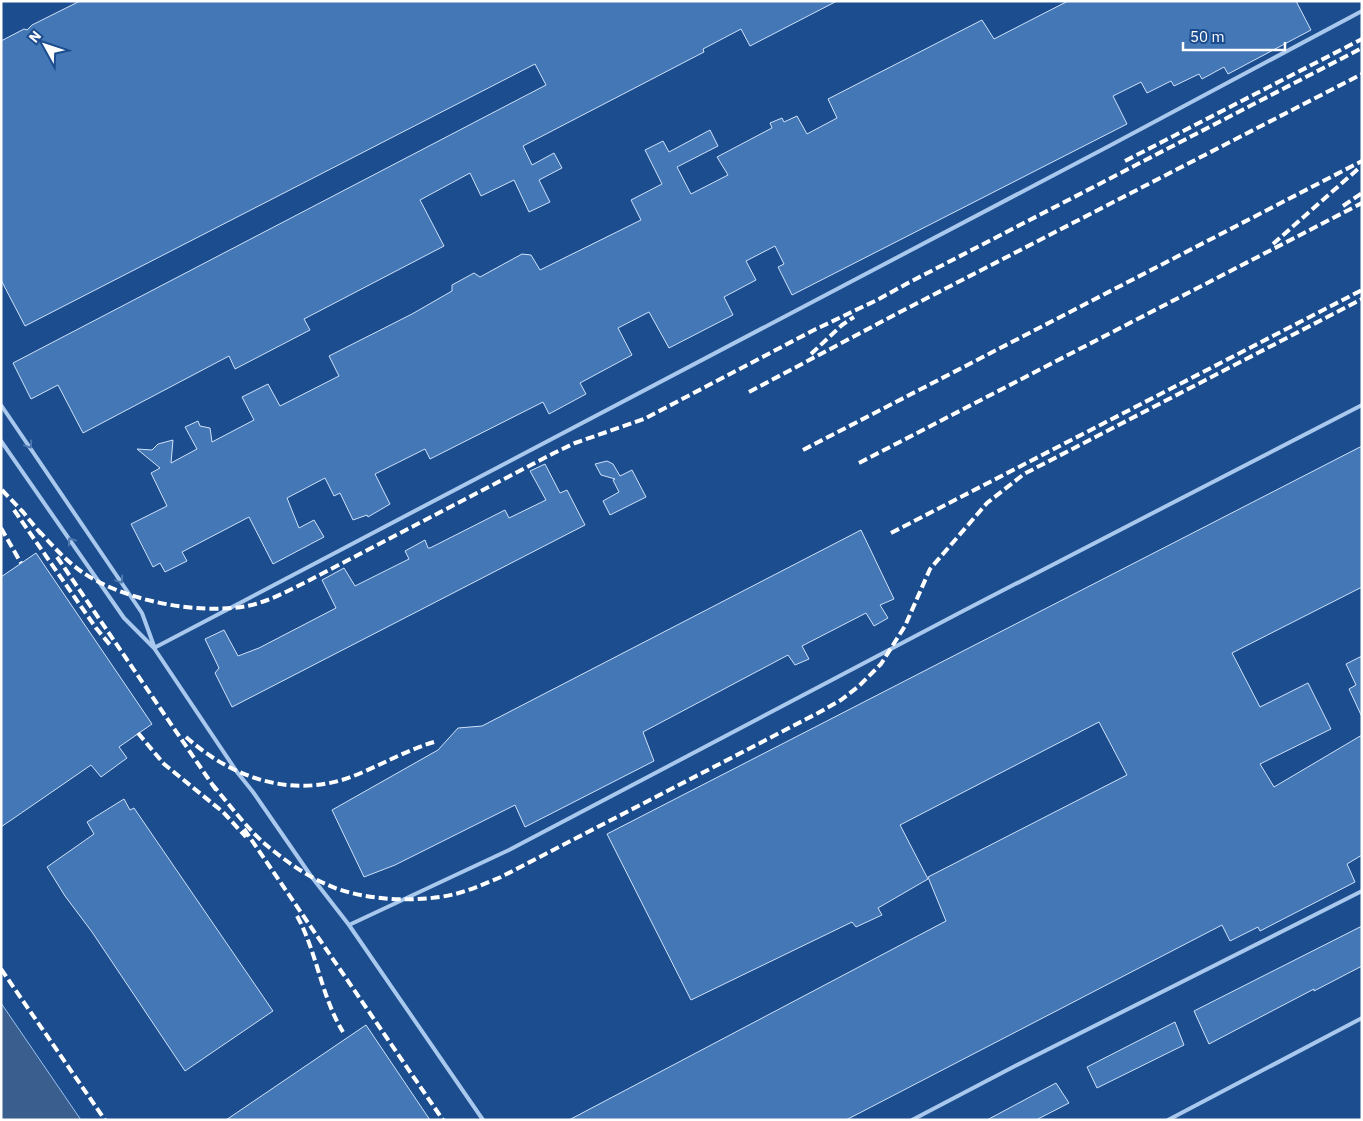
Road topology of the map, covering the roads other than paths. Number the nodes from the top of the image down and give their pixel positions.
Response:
1 (1362, 10) edge
2 (1, 405) edge
3 (1362, 405) edge
4 (1, 441) edge
5 (154, 648) junction
6 (1362, 892) edge
7 (349, 925) junction
8 (1362, 1018) edge
9 (483, 1120) edge
10 (912, 1120) edge
11 (1168, 1120) edge

1 - 5 lane
2 -> 5 lane
3 - 7 lane
5 -> 4 lane
5 - 7 lane
6 - 10 lane
7 - 9 lane
8 - 11 lane

